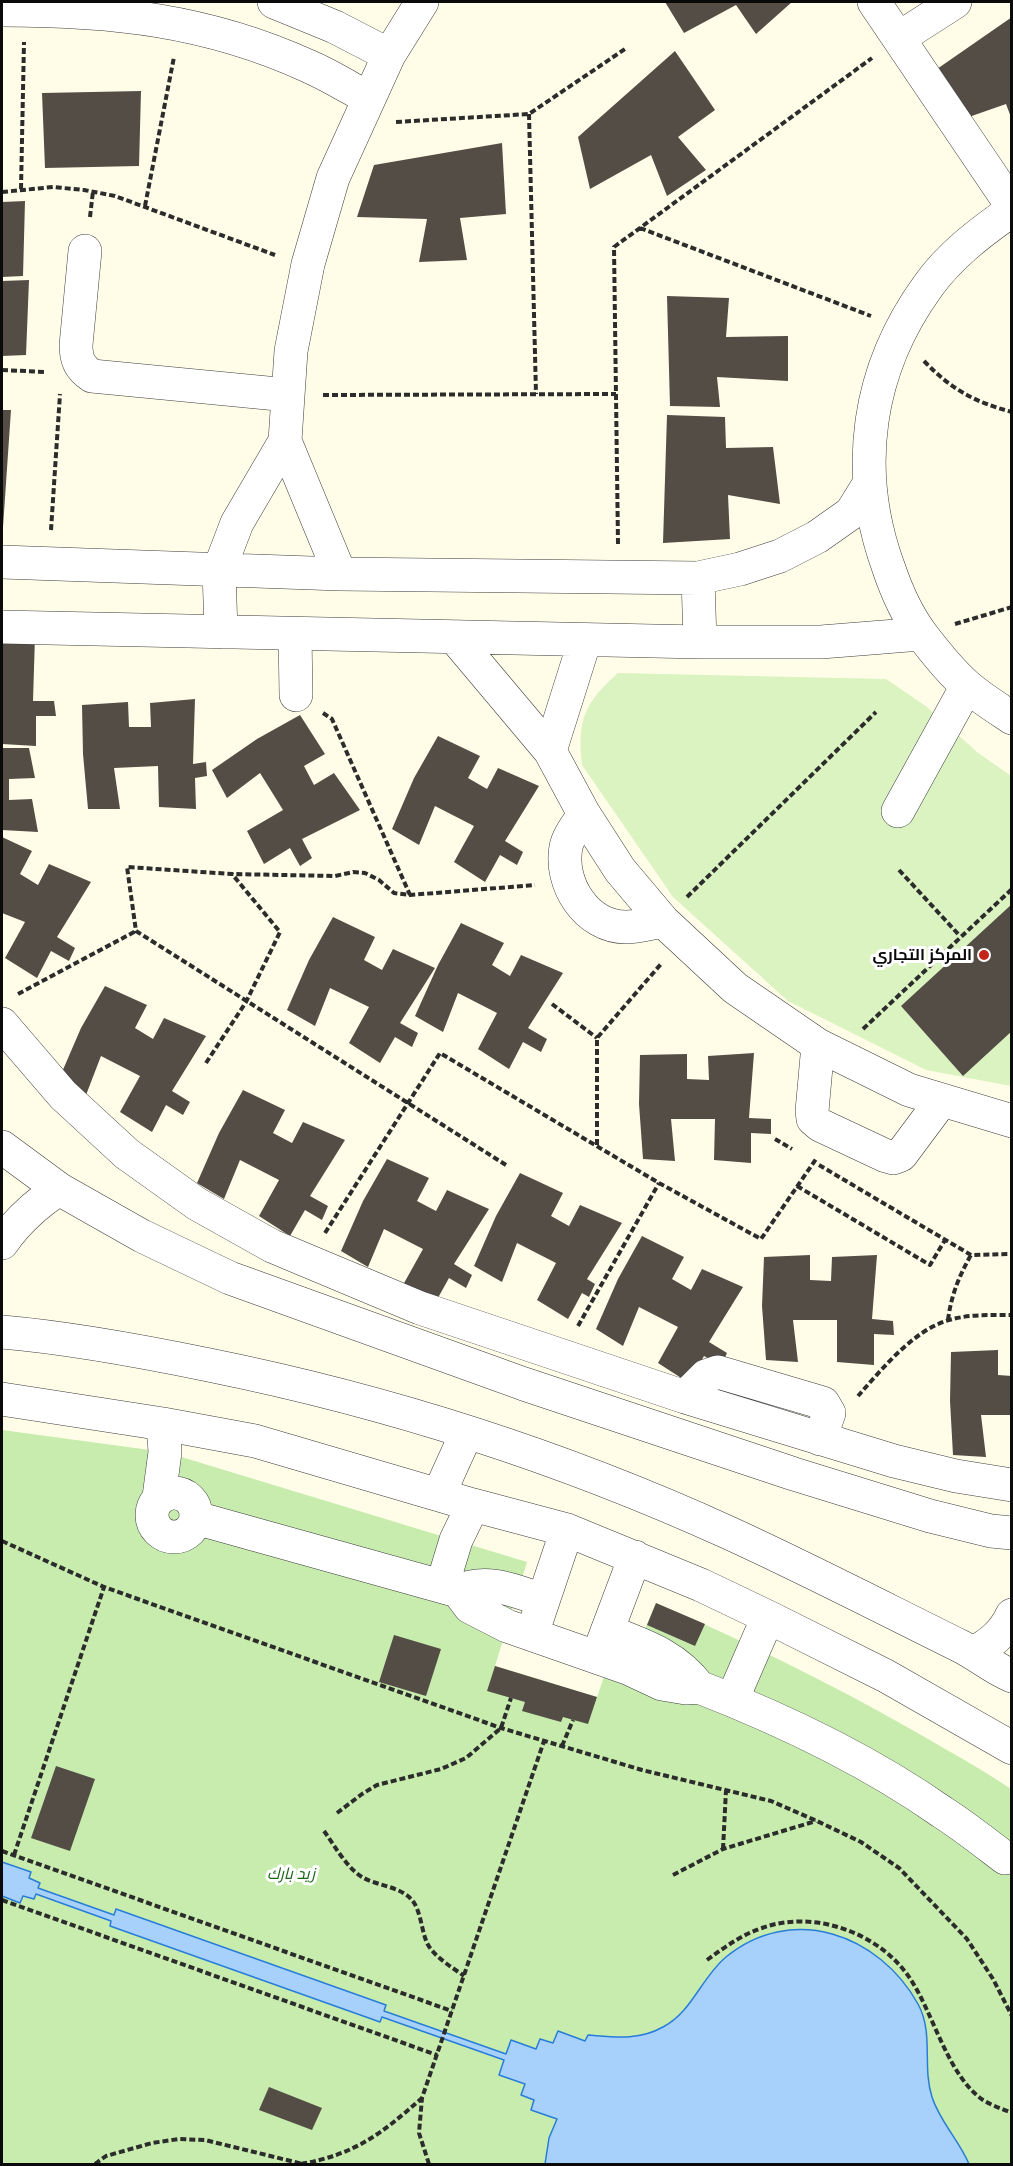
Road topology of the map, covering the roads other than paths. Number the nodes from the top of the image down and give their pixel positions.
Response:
1 (274, 2) edge
2 (422, 2) edge
3 (874, 2) edge
4 (955, 2) edge
5 (13, 10) edge
6 (163, 15) edge
7 (899, 38) junction
8 (389, 56) junction
9 (362, 111) junction
10 (1011, 208) edge
11 (85, 251) dead end
12 (288, 395) junction
13 (285, 441) junction
14 (869, 484) junction
15 (2, 562) edge
16 (219, 570) junction
17 (340, 574) junction
18 (698, 578) junction
19 (2, 627) edge
20 (221, 632) junction
21 (295, 634) junction
22 (921, 634) junction
23 (455, 638) junction
24 (585, 640) junction
25 (700, 642) junction
26 (967, 686) junction
27 (296, 695) road end
28 (1011, 718) edge
29 (550, 751) junction
30 (898, 811) dead end
31 (584, 814) junction
32 (673, 930) junction
33 (7, 1011) edge
34 (827, 1050) junction
35 (942, 1100) junction
36 (1011, 1121) edge
37 (2, 1147) edge
38 (59, 1189) junction
39 (2, 1243) edge
40 (2, 1332) edge
41 (2, 1399) edge
42 (163, 1424) junction
43 (467, 1432) junction
44 (1011, 1485) edge
45 (439, 1494) junction
46 (473, 1505) junction
47 (567, 1530) junction
48 (1001, 1532) edge
49 (635, 1557) junction
50 (1011, 1559) edge
51 (450, 1589) junction
52 (543, 1600) junction
53 (1011, 1615) edge
54 (768, 1617) junction
55 (531, 1635) junction
56 (602, 1644) junction
57 (974, 1653) junction
58 (1011, 1676) edge
59 (732, 1700) junction
60 (1011, 1748) edge
61 (1005, 1858) dead end

1 - 8 street
2 - 8 street
3 - 7 street
4 - 7 street
5 - 6 street
6 - 9 street
7 - 10 street
8 - 9 street
9 - 12 street
10 - 14 street
11 - 12 street
12 - 13 street
13 - 16 street
13 - 17 street
14 - 18 street
14 - 22 street
15 - 16 street
16 - 17 street
16 - 20 street
17 - 18 street
18 - 25 street
19 - 20 street
20 - 21 street
21 - 23 street
21 - 27 street
22 - 25 street
22 - 26 street
23 - 24 street
23 - 29 street
24 - 25 street
24 - 29 street
26 - 28 street
26 - 30 street
29 - 31 street
31 - 32 street
31 - 32 street
32 - 34 street
33 - 44 street
34 - 35 street
34 - 35 street
35 - 36 street
37 - 38 street
38 - 39 street
38 - 48 street
40 - 43 street
41 - 42 street
42 - 45 street
42 - 51 street
43 - 45 street
43 - 57 street
45 - 46 street
46 - 47 street
46 - 51 street
47 - 49 street
47 - 52 street
48 - 50 street
49 - 54 street
49 - 56 street
51 - 52 street
51 - 55 street
52 - 55 street
53 - 57 street
54 - 59 street
54 - 60 street
55 - 56 street
56 - 59 street
57 - 58 street
59 - 61 street

